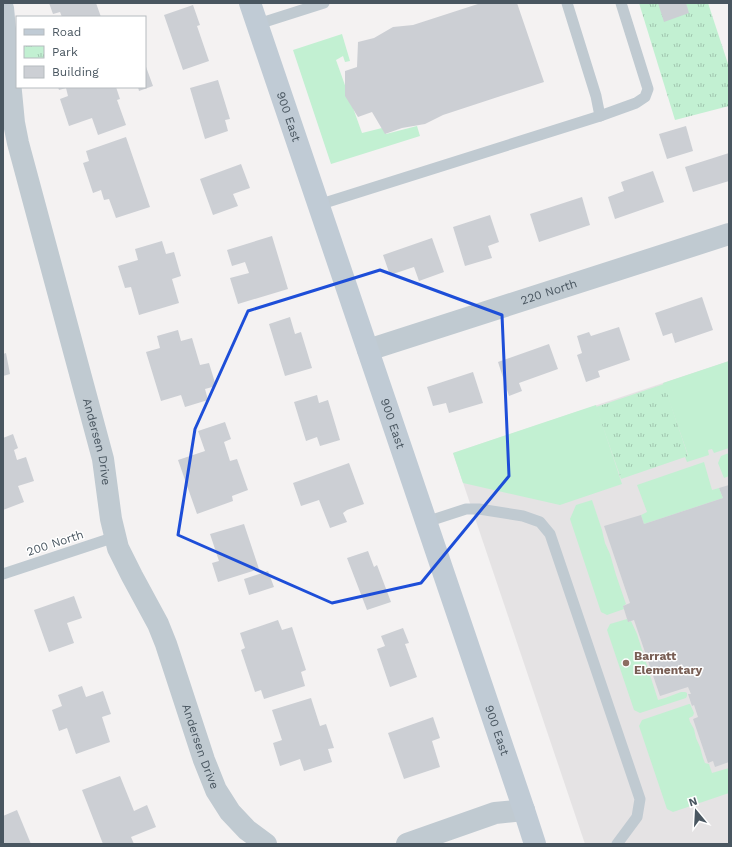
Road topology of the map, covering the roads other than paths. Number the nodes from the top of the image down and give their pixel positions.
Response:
1 (250, 3) edge
2 (324, 3) edge
3 (567, 3) edge
4 (621, 3) edge
5 (3, 8) edge
6 (258, 24) junction
7 (600, 116) junction
8 (318, 205) junction
9 (729, 234) edge
10 (368, 350) junction
11 (426, 522) junction
12 (115, 537) junction
13 (3, 574) edge
14 (524, 810) junction
15 (266, 844) edge
16 (407, 844) edge
17 (535, 844) edge
18 (617, 844) edge

1 - 6 street, 900 East
2 - 6 lane
3 - 7 lane
4 - 7 lane
5 - 12 street, Andersen Drive
6 - 8 street, 900 East
7 - 8 lane
8 - 10 street, 900 East
9 - 10 street, 220 North
10 - 11 street, 900 East
11 - 14 street, 900 East
11 - 18 lane
12 - 13 lane, 200 North
12 - 15 street, Andersen Drive
14 - 16 street
14 - 17 street, 900 East

